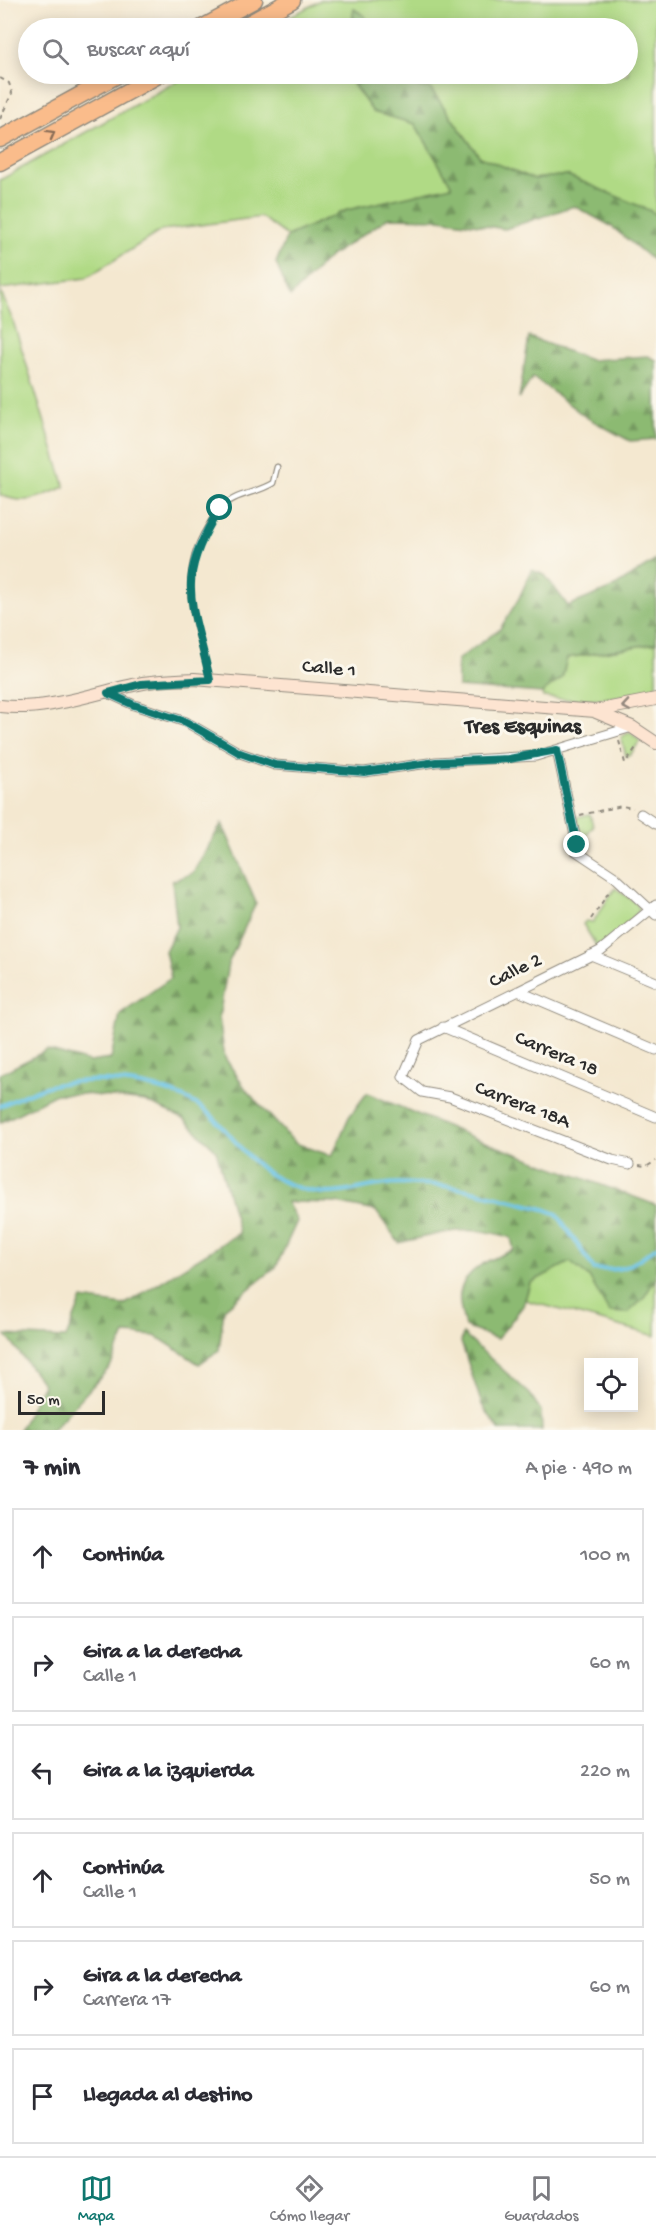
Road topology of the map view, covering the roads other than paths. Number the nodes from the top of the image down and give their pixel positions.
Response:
1 (254, 0) edge
2 (292, 0) edge
3 (221, 18) edge
4 (259, 18) edge
5 (101, 84) edge
6 (142, 84) edge
7 (0, 139) edge
8 (0, 162) edge
9 (277, 467) dead end
10 (210, 680) junction
11 (108, 693) junction
12 (656, 699) edge
13 (0, 706) edge
14 (595, 711) junction
15 (632, 727) junction
16 (656, 743) edge
17 (557, 750) junction
18 (641, 814) road end
19 (656, 824) edge
20 (654, 910) edge
21 (591, 955) junction
22 (656, 982) edge
23 (518, 991) junction
24 (442, 1027) junction
25 (656, 1050) edge
26 (403, 1077) joint
27 (656, 1117) edge
28 (630, 1164) road end

1 - 3 highway
2 - 4 highway
5 - 7 highway
8 -> 6 highway
9 - 10 lane
10 - 11 street, Calle 1
10 - 14 street, Calle 1
11 - 13 street, Calle 1
11 - 17 street
12 -> 14 street, Calle 1
14 - 15 street
15 - 16 street
15 - 17 street
17 - 20 street
18 - 19 street
20 - 21 street, Calle 2
21 - 22 street
21 - 23 street, Calle 2
23 - 24 street, Calle 2
23 - 25 street
24 - 26 street, Calle 2
24 - 27 street, Carrera 18
26 - 28 street, Carrera 18A

